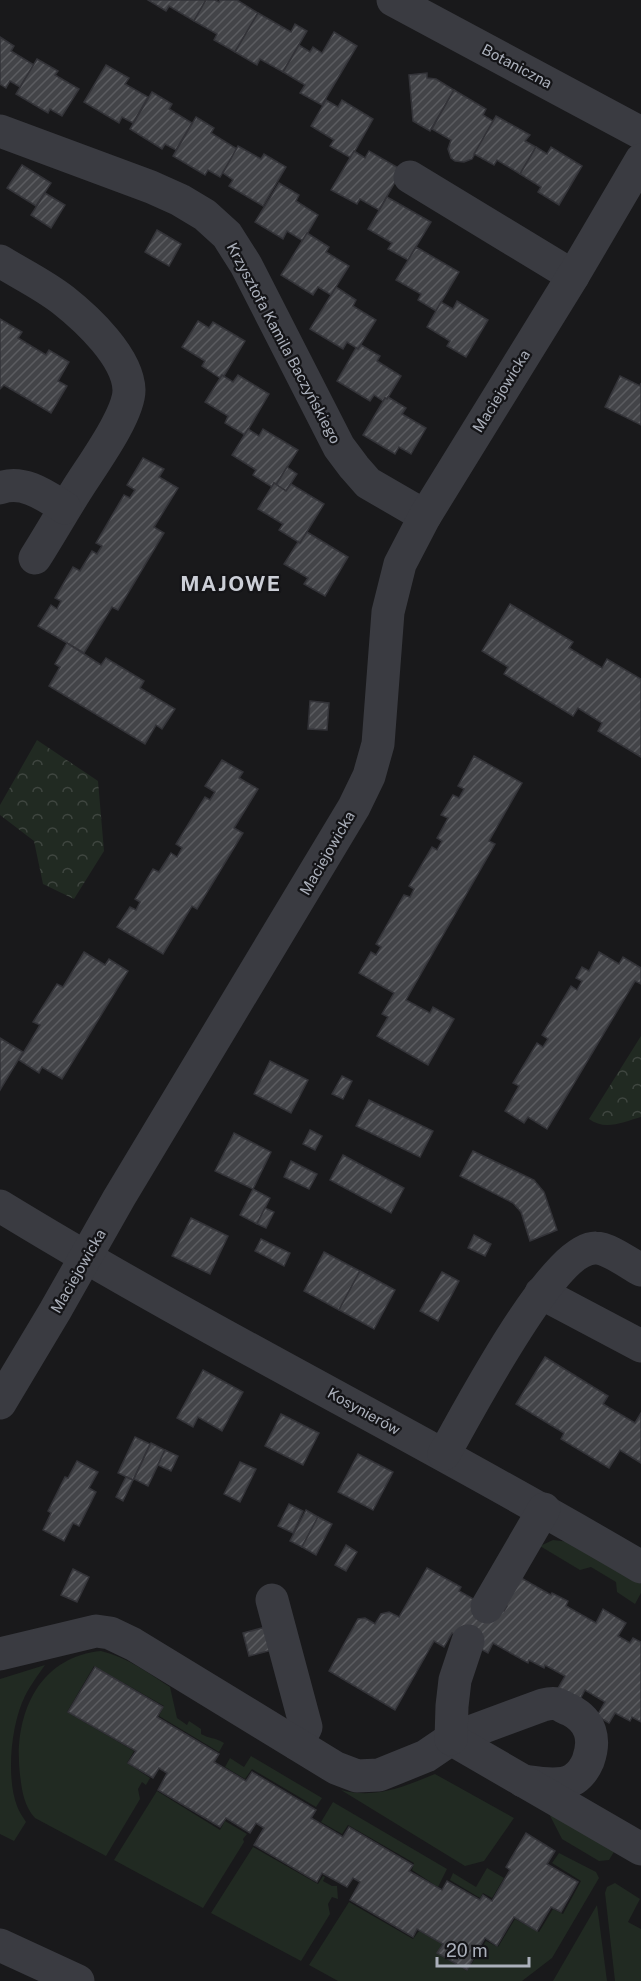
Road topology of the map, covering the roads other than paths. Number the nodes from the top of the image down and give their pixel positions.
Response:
1 (393, 0) edge
2 (641, 133) edge
3 (3, 139) edge
4 (641, 160) edge
5 (410, 177) dead end
6 (0, 261) edge
7 (573, 276) junction
8 (0, 488) edge
9 (65, 508) junction
10 (425, 516) junction
11 (35, 558) dead end
12 (0, 1206) edge
13 (86, 1258) junction
14 (641, 1270) edge
15 (541, 1293) junction
16 (641, 1346) edge
17 (0, 1403) edge
18 (444, 1454) junction
19 (544, 1509) junction
20 (641, 1567) edge
21 (272, 1600) dead end
22 (487, 1606) dead end
23 (468, 1641) dead end
24 (0, 1654) edge
25 (451, 1739) junction
26 (297, 1744) junction
27 (524, 1781) junction
28 (641, 1849) edge
29 (0, 1945) edge
30 (78, 1981) edge

1 - 2 street, Botaniczna
3 - 10 street, Krzysztofa Kamila Baczyńskiego
4 - 7 street, Maciejowicka
5 - 7 street
6 - 9 street
7 - 10 street, Maciejowicka
8 - 9 street
9 - 11 street
10 - 13 street, Maciejowicka
12 - 13 street, Kosynierów
13 - 17 street, Maciejowicka
13 - 18 street, Kosynierów
14 - 15 street
15 - 16 street
15 - 18 street
18 - 19 street, Kosynierów
19 - 20 street, Kosynierów
19 - 22 street
21 - 26 street
23 - 25 street
24 - 26 street
25 - 26 street
25 - 27 street
25 - 27 street
27 - 28 street
29 - 30 street

